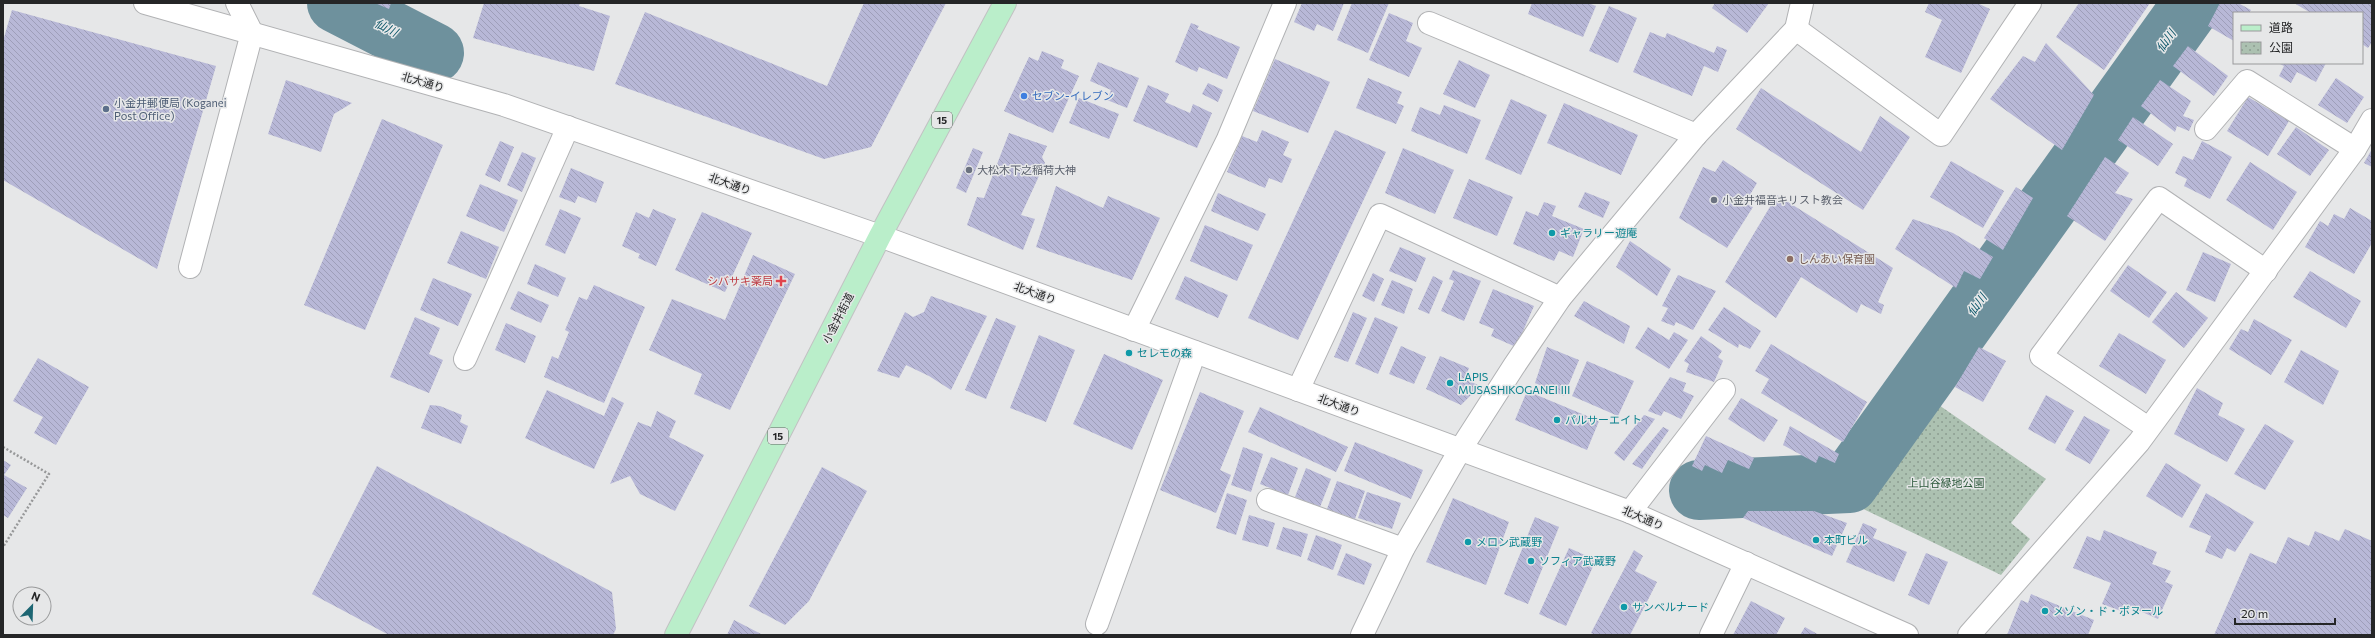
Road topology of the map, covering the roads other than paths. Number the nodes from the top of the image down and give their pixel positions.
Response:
1 (145, 3) edge
2 (237, 3) edge
3 (1005, 3) edge
4 (1284, 3) edge
5 (1802, 3) edge
6 (2030, 3) edge
7 (1429, 23) dead end
8 (1796, 29) junction
9 (252, 33) junction
10 (2372, 120) edge
11 (568, 127) junction
12 (2206, 129) dead end
13 (1696, 135) junction
14 (2356, 149) junction
15 (880, 236) junction
16 (190, 267) dead end
17 (2266, 271) junction
18 (1560, 298) junction
19 (1134, 330) junction
20 (1195, 352) junction
21 (466, 359) dead end
22 (1298, 390) junction
23 (1724, 390) dead end
24 (2148, 428) junction
25 (1460, 450) junction
26 (1268, 500) dead end
27 (1630, 512) junction
28 (1403, 550) junction
29 (1746, 563) junction
30 (1097, 624) dead end
31 (1874, 628) edge
32 (676, 635) edge
33 (1362, 635) edge
34 (1711, 635) edge
35 (1907, 635) edge
36 (1969, 635) edge

1 - 9 street, 北大通り
2 - 9 street
3 - 15 main road, 小金井街道 / 15
4 - 19 street
5 - 8 street
6 - 8 street
7 - 13 street
8 - 13 street
9 - 11 street, 北大通り
9 - 16 street
10 - 14 street
11 - 15 street, 北大通り
11 - 21 street
12 - 14 street
13 - 18 street
14 - 17 street
15 - 19 street, 北大通り
15 - 32 main road, 小金井街道 / 15
17 - 24 street
17 - 24 street
18 - 22 street
18 - 25 street
19 - 20 street, 北大通り
20 - 22 street, 北大通り
20 - 30 street
22 - 25 street, 北大通り
23 - 27 street
24 - 36 street
25 - 27 street, 北大通り
25 - 28 street
26 - 28 street
27 - 29 street, 北大通り
28 - 33 street
29 - 31 street, 北大通り
29 - 34 street
31 - 35 street, 北大通り

